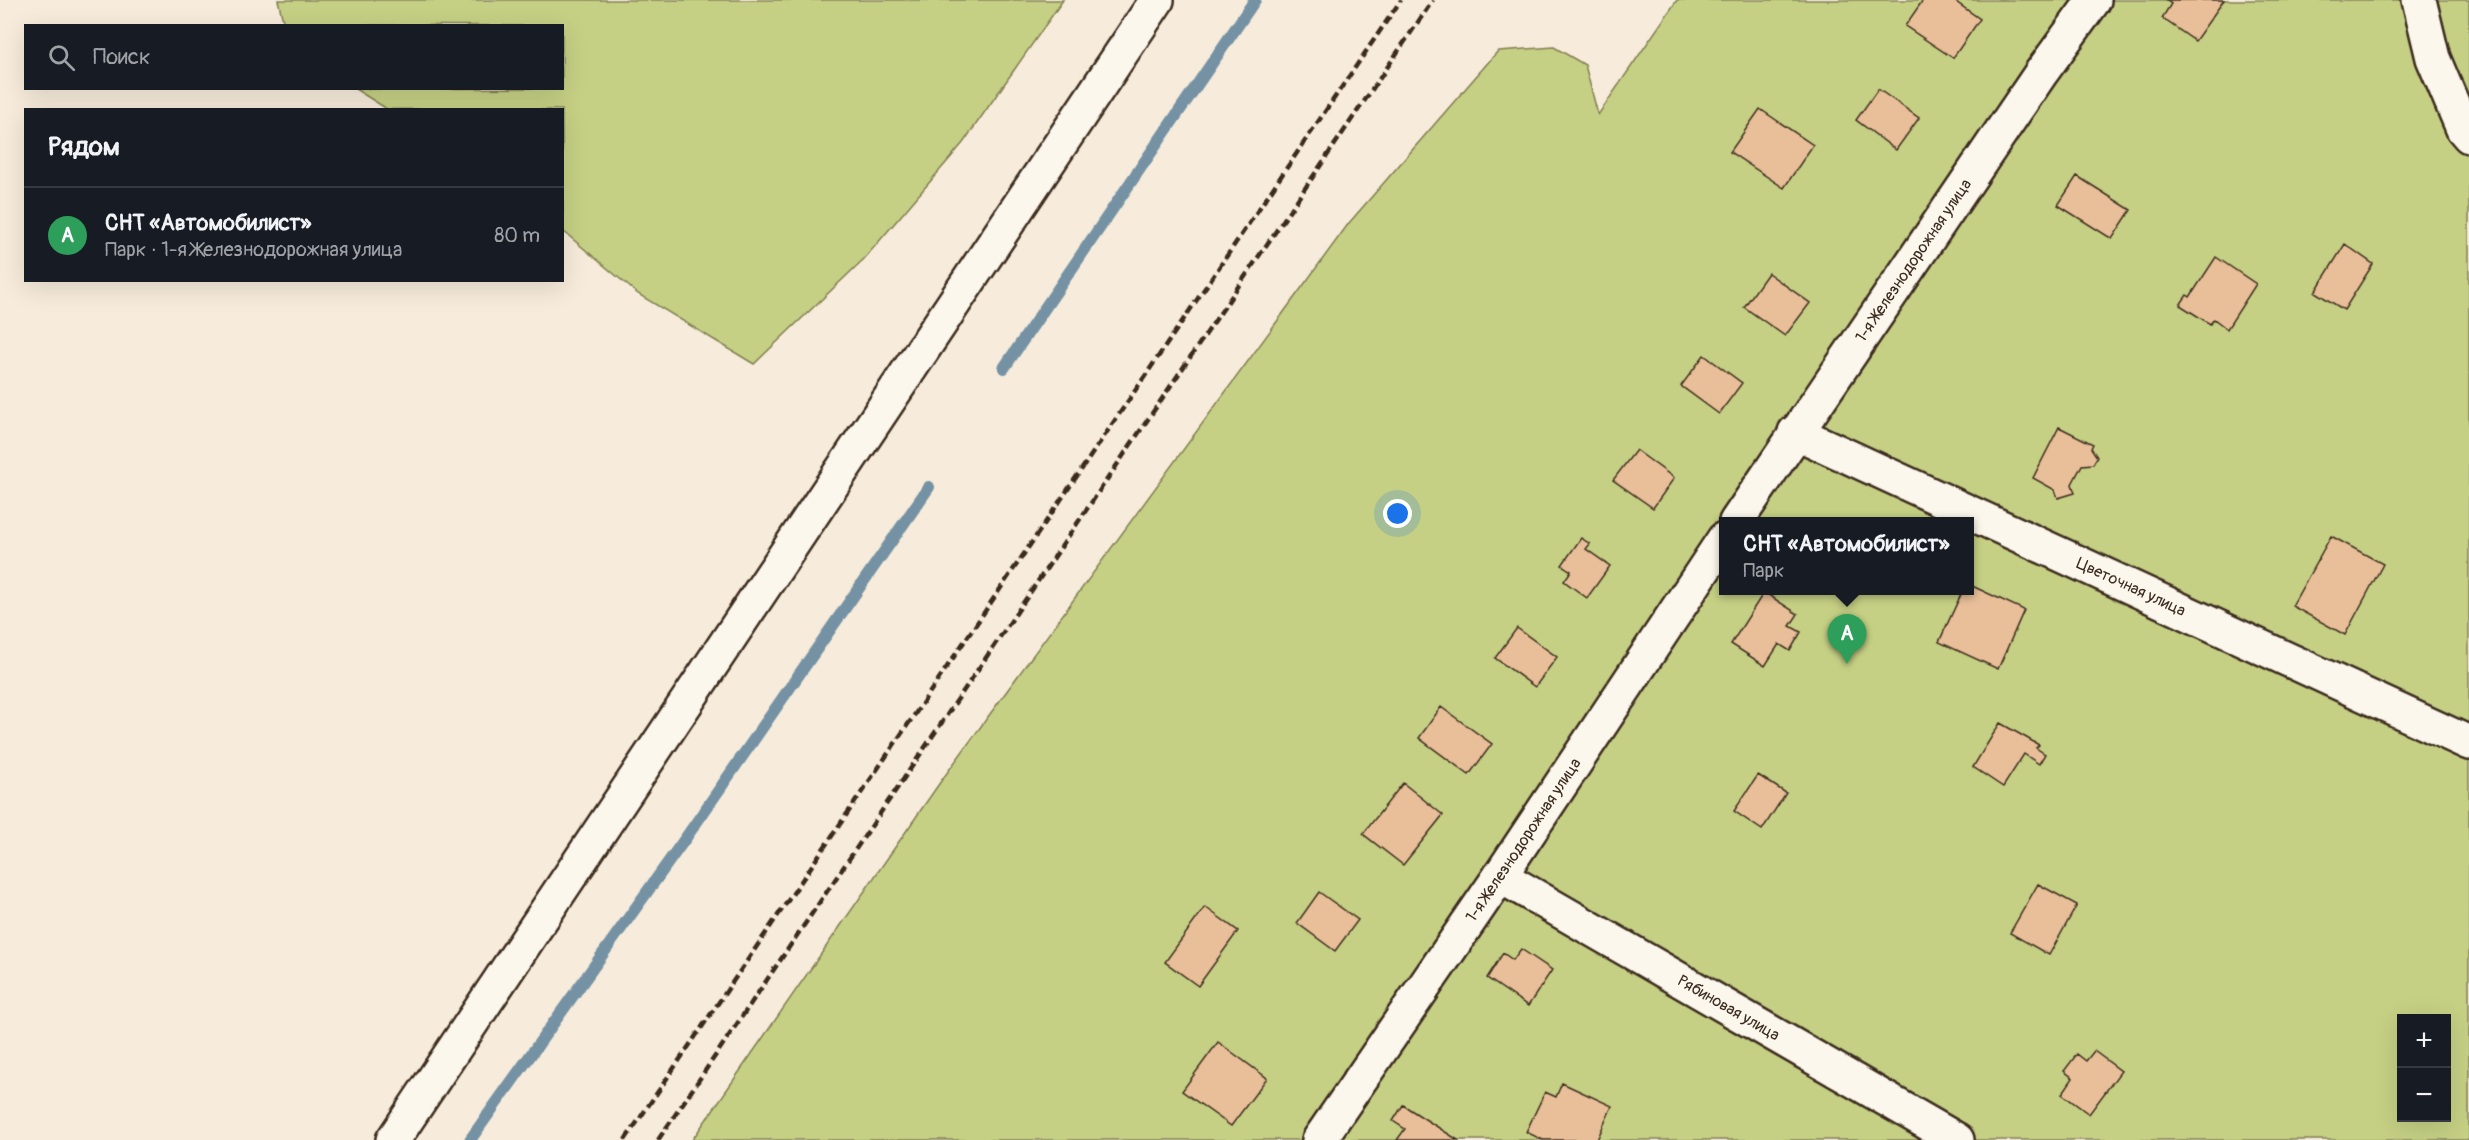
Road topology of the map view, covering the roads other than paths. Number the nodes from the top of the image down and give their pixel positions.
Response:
1 (1157, 0) edge
2 (2094, 0) edge
3 (2419, 0) edge
4 (2469, 136) edge
5 (1795, 432) junction
6 (1739, 517) edge
7 (1719, 547) edge
8 (2469, 742) edge
9 (1500, 876) junction
10 (393, 1140) edge
11 (1319, 1140) edge
12 (1957, 1140) edge

1 - 10 street
2 - 5 street, 1-я Железнодорожная улица
3 - 4 street
5 - 6 street, 1-я Железнодорожная улица
5 - 8 street, Цветочная улица
7 - 9 street, 1-я Железнодорожная улица
9 - 11 street, 1-я Железнодорожная улица
9 - 12 street, Рябиновая улица

